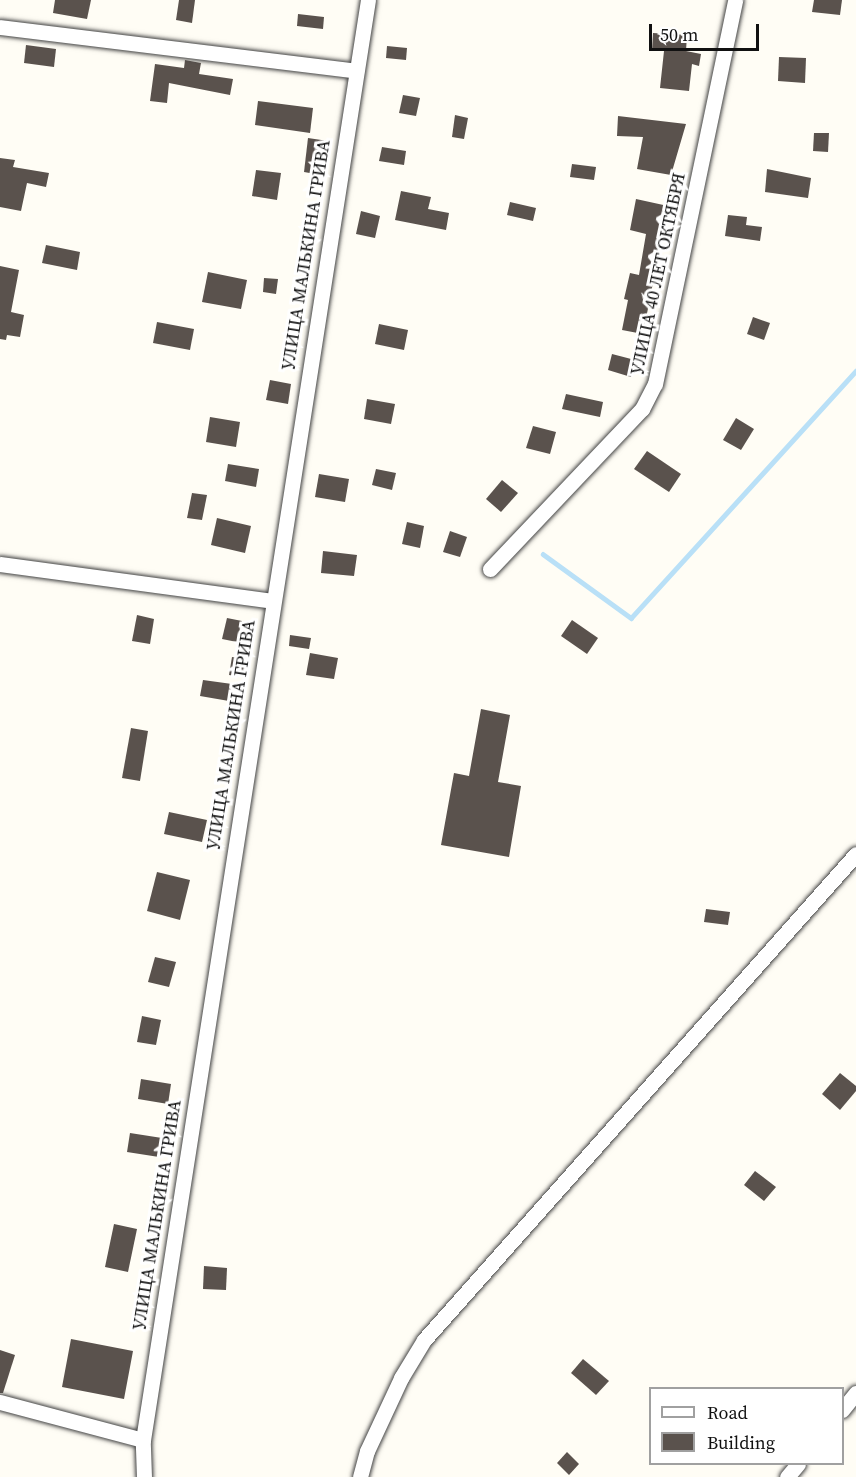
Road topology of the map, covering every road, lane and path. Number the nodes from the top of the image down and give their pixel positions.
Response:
1 (368, 0) edge
2 (735, 0) edge
3 (0, 27) edge
4 (356, 71) junction
5 (0, 564) edge
6 (490, 569) dead end
7 (272, 601) junction
8 (856, 854) edge
9 (856, 1393) edge
10 (0, 1402) edge
11 (844, 1409) edge
12 (143, 1440) junction
13 (797, 1465) edge
14 (144, 1477) edge
15 (360, 1477) edge
16 (788, 1477) edge

1 - 4 street, УЛИЦА МАЛЬКИНА ГРИВА
2 - 6 street, УЛИЦА 40 ЛЕТ ОКТЯБРЯ
3 - 4 street
4 - 7 street, УЛИЦА МАЛЬКИНА ГРИВА
5 - 7 street
7 - 12 street, УЛИЦА МАЛЬКИНА ГРИВА
8 - 15 street
9 - 11 street
10 - 12 street
12 - 14 street, УЛИЦА МАЛЬКИНА ГРИВА
13 - 16 street

